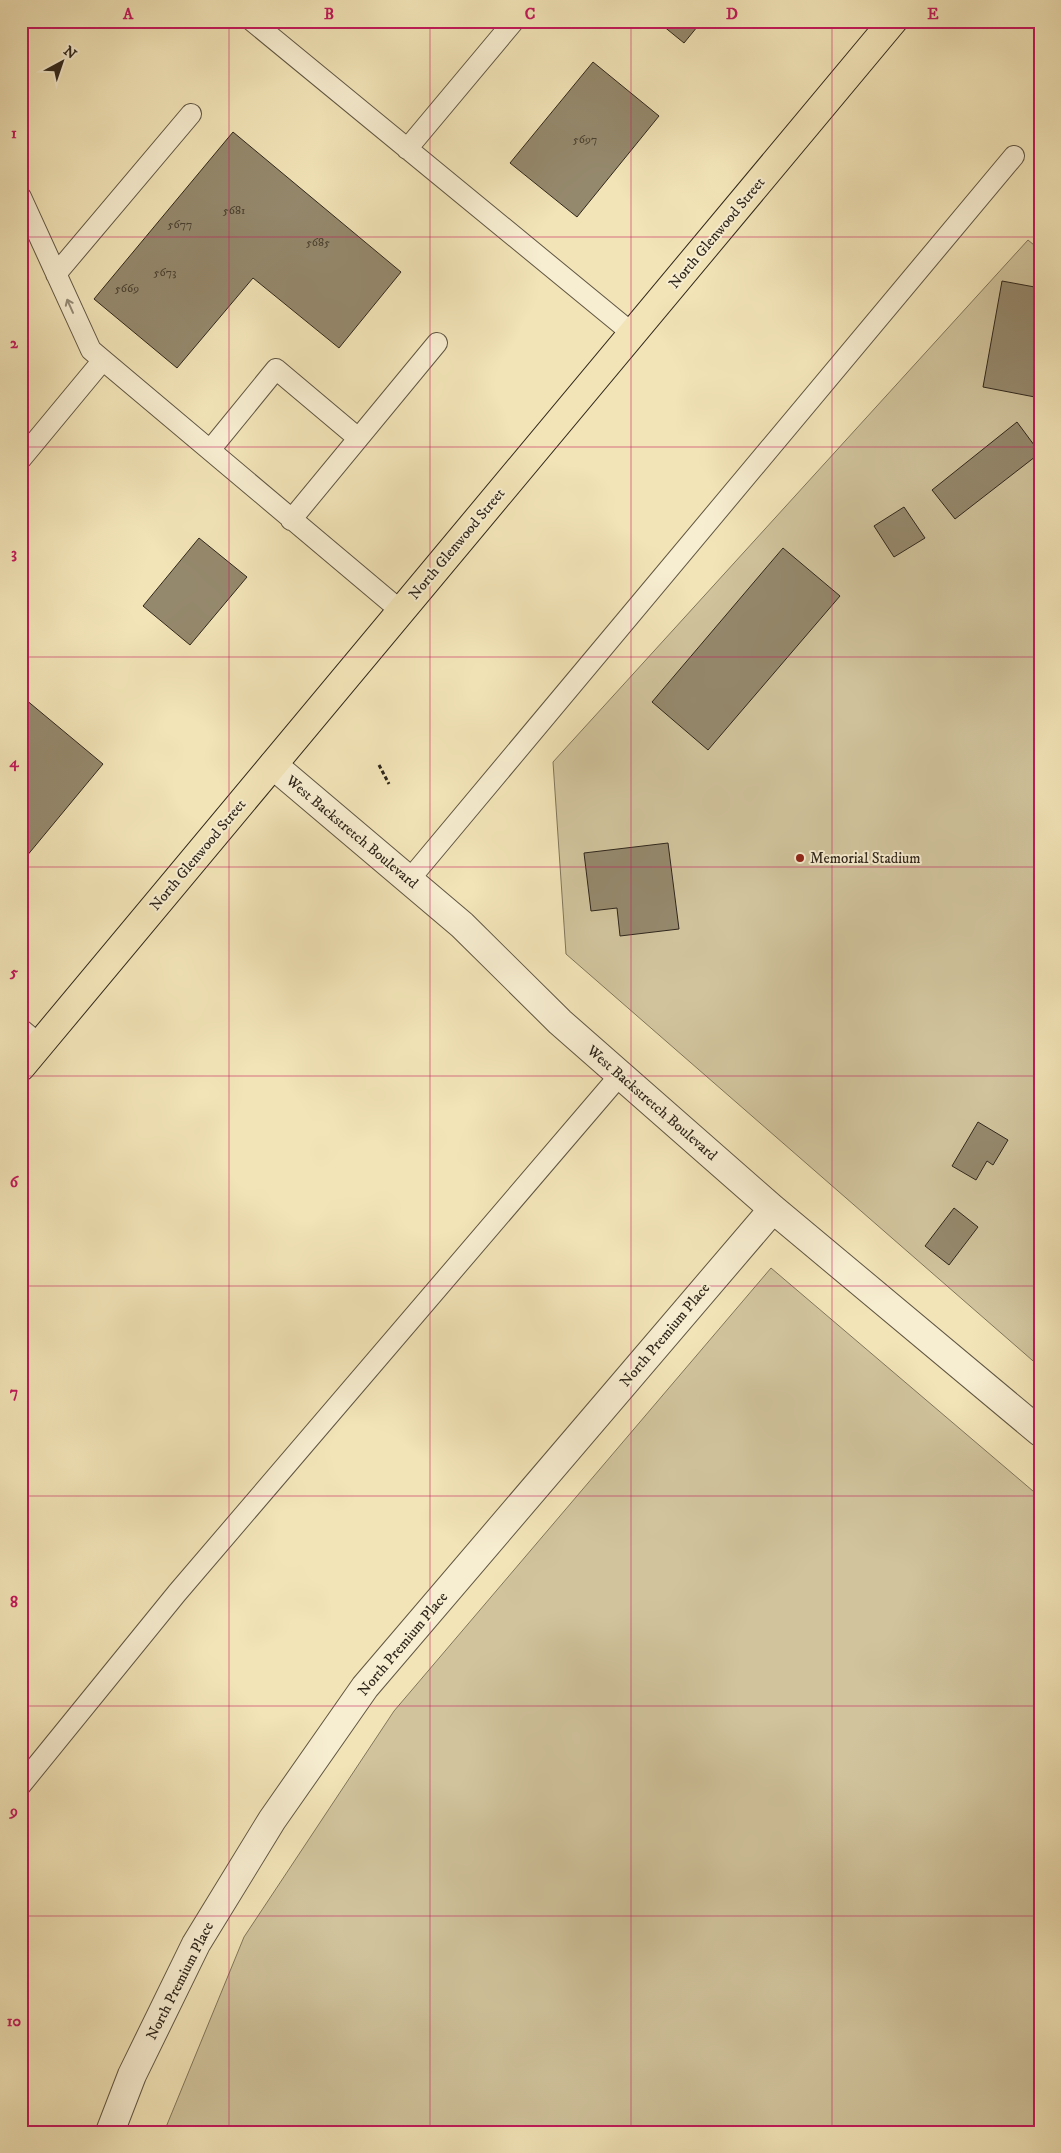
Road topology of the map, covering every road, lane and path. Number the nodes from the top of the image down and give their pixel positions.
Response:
1 (252, 21) edge
2 (514, 21) edge
3 (893, 21) edge
4 (191, 114) dead end
5 (407, 149) junction
6 (1014, 156) dead end
7 (21, 197) edge
8 (56, 274) junction
9 (633, 334) junction
10 (437, 343) dead end
11 (97, 355) junction
12 (358, 438) junction
13 (210, 450) junction
14 (21, 459) edge
15 (291, 520) junction
16 (401, 611) junction
17 (273, 765) junction
18 (379, 765) dead end
19 (389, 784) dead end
20 (409, 880) junction
21 (30, 1037) edge
22 (21, 1067) edge
23 (620, 1075) junction
24 (773, 1209) junction
25 (1040, 1432) edge
26 (21, 1785) edge
27 (110, 2132) edge

1 - 5 lane
2 - 5 lane
3 - 9 main road, North Glenwood Street
4 - 8 lane
5 - 9 lane
6 - 20 lane
7 - 8 lane
11 -> 8 lane
9 - 16 main road, North Glenwood Street
10 - 12 lane
11 - 13 lane
11 - 14 lane
12 - 13 lane
12 - 15 lane
13 - 15 lane
15 - 16 lane
16 - 17 main road, North Glenwood Street
17 - 20 street, West Backstretch Boulevard
17 - 21 main road, North Glenwood Street
18 - 19 path
20 - 23 street, West Backstretch Boulevard
21 - 22 main road, North Glenwood Street
23 - 24 street, West Backstretch Boulevard
23 - 26 lane
24 - 25 street, West Backstretch Boulevard
24 - 27 street, North Premium Place

